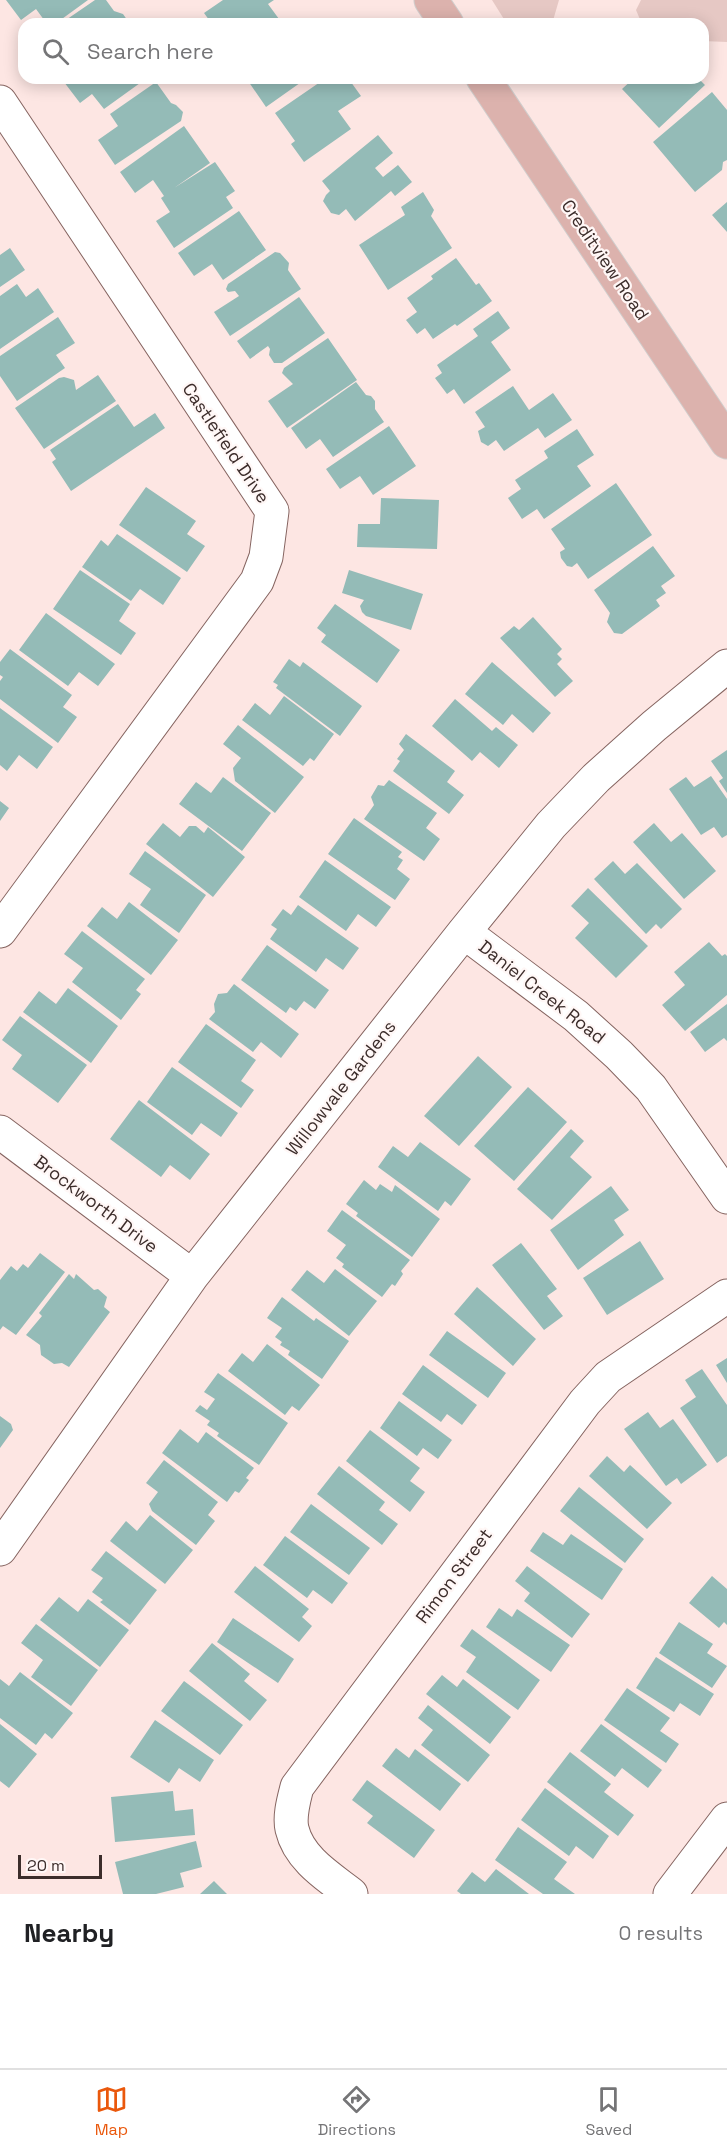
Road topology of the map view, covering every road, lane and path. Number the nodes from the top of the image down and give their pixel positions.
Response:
1 (431, 0) edge
2 (443, 18) edge
3 (487, 84) edge
4 (0, 102) edge
5 (727, 442) edge
6 (727, 666) edge
7 (0, 932) edge
8 (464, 932) junction
9 (0, 1132) edge
10 (727, 1197) edge
11 (192, 1276) junction
12 (727, 1296) edge
13 (0, 1549) edge
14 (727, 1819) edge
15 (351, 1894) edge
16 (670, 1894) edge

1 - 2 main road
3 - 5 main road, Creditview Road
4 - 7 street, Castlefield Drive
6 - 8 street, Willowvale Gardens
8 - 10 street, Daniel Creek Road
8 - 11 street, Willowvale Gardens
9 - 11 street, Brockworth Drive
11 - 13 street, Willowvale Gardens
12 - 15 street, Rimon Street
14 - 16 street

